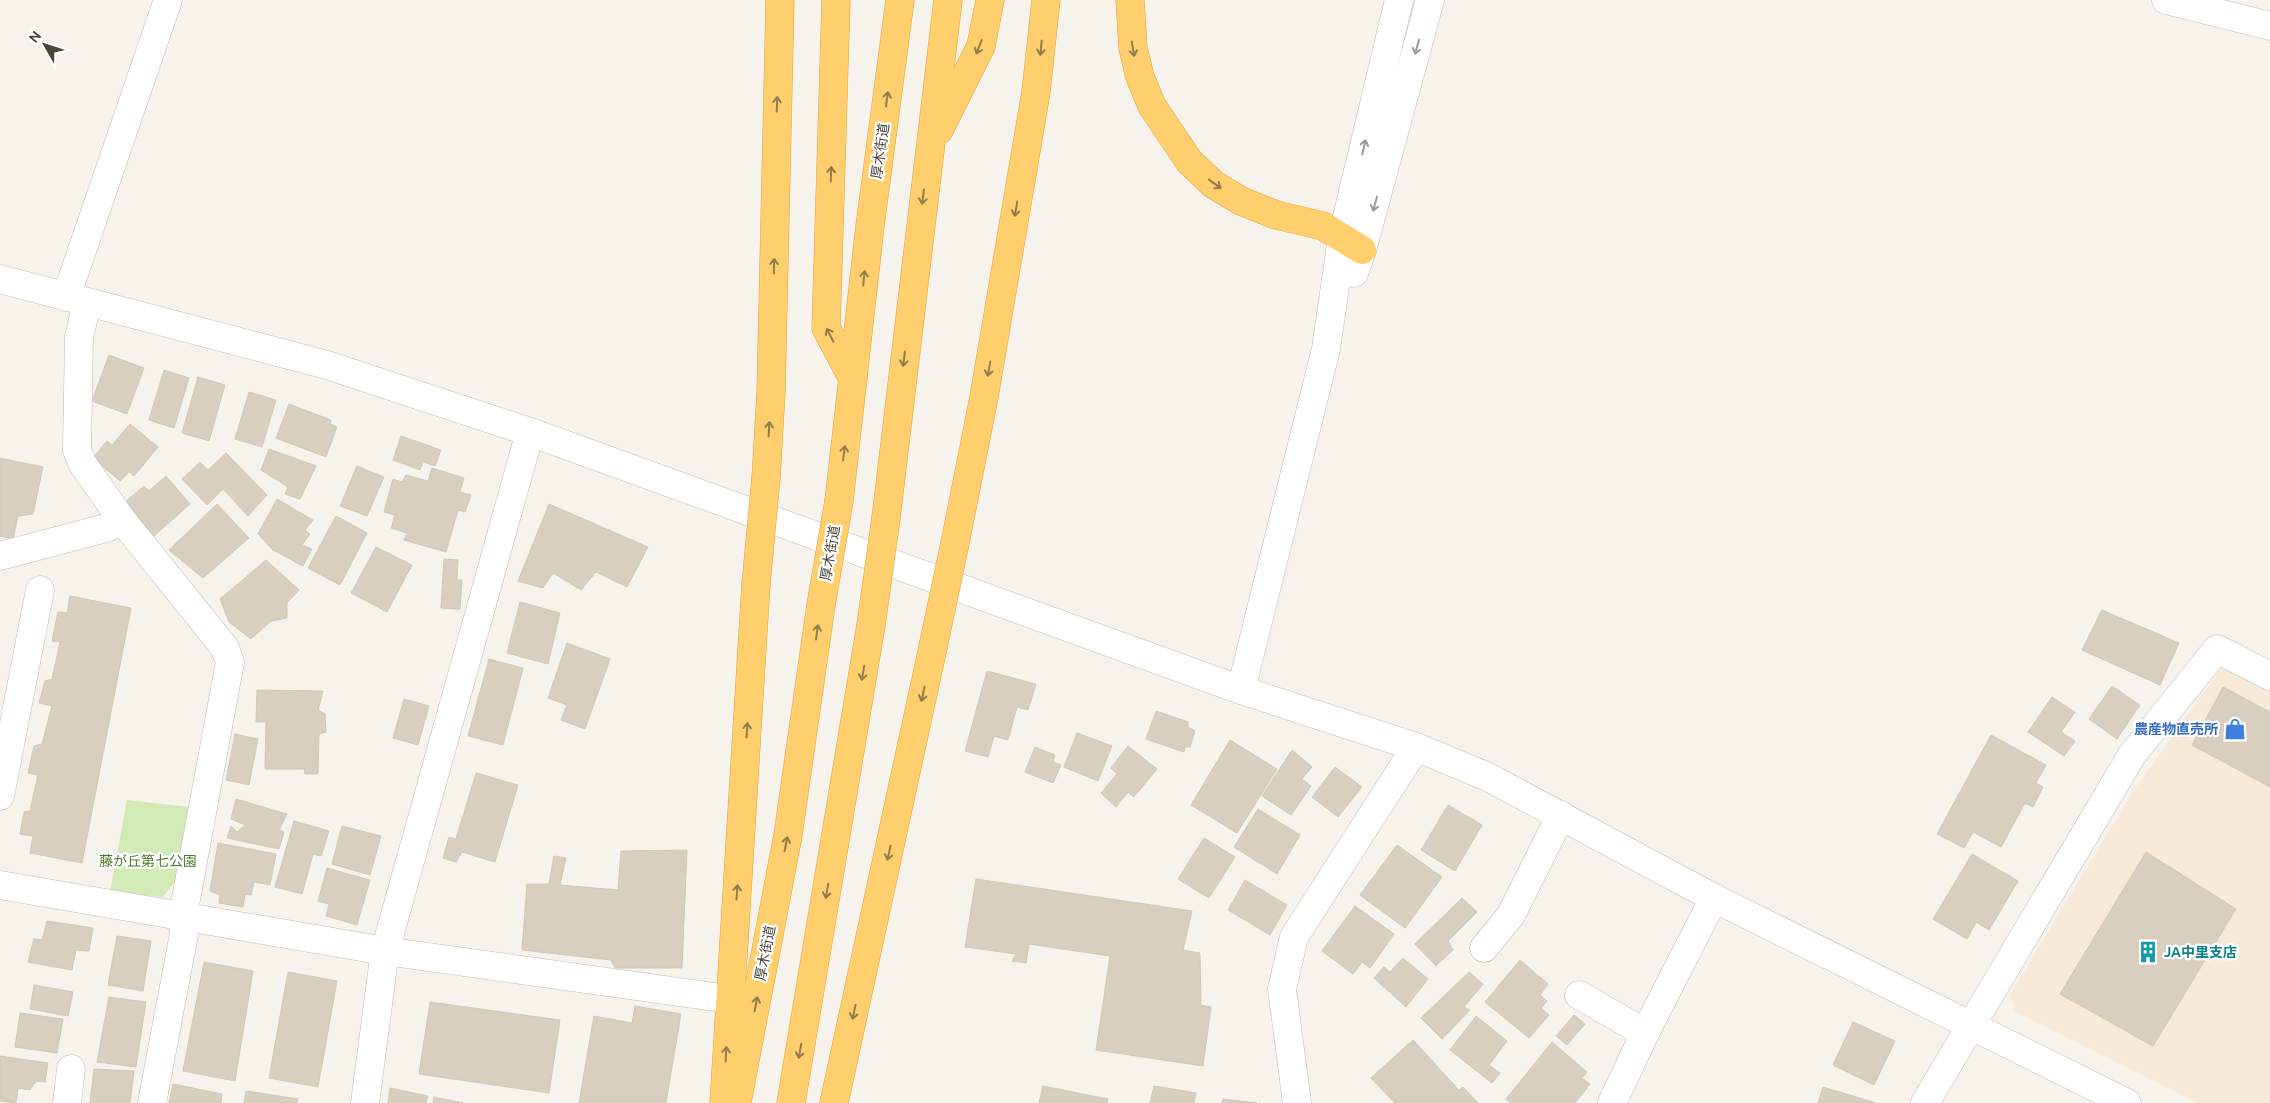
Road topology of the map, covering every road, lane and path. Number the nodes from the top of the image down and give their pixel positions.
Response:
1 (168, 0) edge
2 (780, 0) edge
3 (836, 0) edge
4 (900, 0) edge
5 (948, 0) edge
6 (990, 0) edge
7 (1046, 0) edge
8 (1130, 0) edge
9 (1399, 0) edge
10 (1430, 0) edge
11 (2166, 0) edge
12 (2270, 26) edge
13 (929, 149) junction
14 (1352, 244) junction
15 (0, 279) edge
16 (76, 300) junction
17 (853, 379) junction
18 (530, 432) junction
19 (122, 520) junction
20 (0, 556) edge
21 (40, 590) dead end
22 (2270, 676) edge
23 (1241, 690) junction
24 (5, 739) edge
25 (1416, 747) junction
26 (0, 796) edge
27 (1561, 815) junction
28 (0, 885) edge
29 (1714, 898) junction
30 (183, 915) junction
31 (1484, 948) dead end
32 (385, 950) junction
33 (1579, 995) dead end
34 (729, 999) junction
35 (1973, 1025) junction
36 (1645, 1033) junction
37 (72, 1068) dead end
38 (66, 1103) edge
39 (152, 1103) edge
40 (365, 1103) edge
41 (724, 1103) edge
42 (737, 1103) edge
43 (791, 1103) edge
44 (834, 1103) edge
45 (1297, 1103) edge
46 (1612, 1103) edge
47 (1925, 1103) edge
48 (2127, 1103) edge

1 - 16 street
34 -> 2 highway, bridge
17 -> 3 highway
17 -> 4 highway, 厚木街道
5 - 13 highway
6 -> 13 highway
7 -> 44 highway, bridge
8 -> 14 highway
14 -> 9 street
10 -> 14 street
11 - 12 street
13 -> 43 highway, bridge
14 - 23 street
15 - 16 street
16 - 18 street
16 - 19 street
42 -> 17 highway, 厚木街道, bridge
18 - 23 street
18 - 32 street
19 - 20 street
19 - 30 street
21 - 24 street
22 - 35 street
23 - 25 street
24 - 26 street
25 - 27 street
25 - 45 street
27 - 29 street
27 - 31 street
28 - 30 street
29 - 35 street
29 - 36 street
30 - 32 street
30 - 39 street
32 - 34 street
32 - 40 street
33 - 36 street
41 -> 34 highway
35 - 47 street
35 - 48 street
36 - 46 street
37 - 38 street

